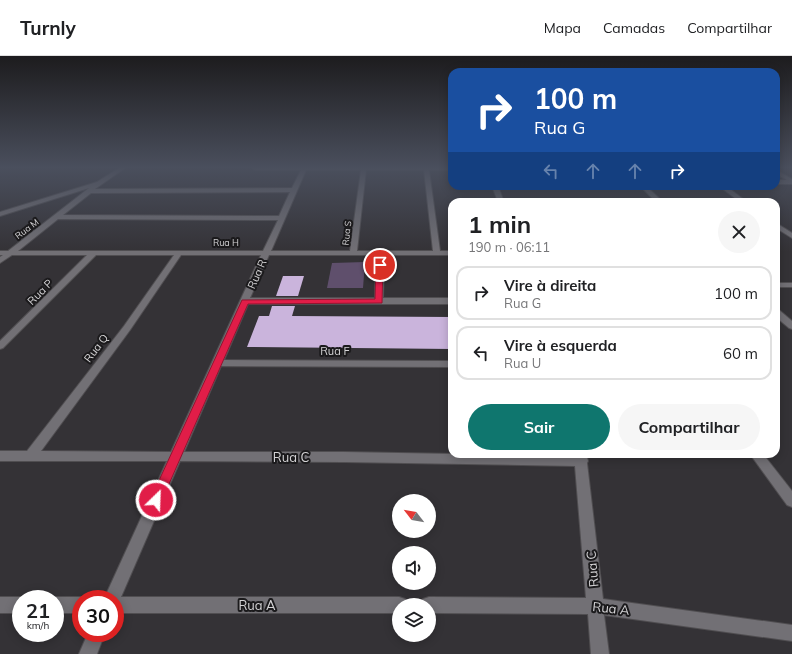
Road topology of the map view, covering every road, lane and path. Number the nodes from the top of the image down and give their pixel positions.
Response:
1 (58, 196) edge
2 (85, 196) edge
3 (291, 196) edge
4 (360, 196) edge
5 (430, 196) edge
6 (0, 214) edge
7 (58, 217) junction
8 (282, 218) junction
9 (780, 228) edge
10 (792, 236) edge
11 (0, 253) edge
12 (10, 253) junction
13 (94, 253) junction
14 (179, 253) junction
15 (353, 253) junction
16 (380, 253) junction
17 (437, 253) junction
18 (448, 253) edge
19 (266, 254) junction
20 (0, 260) edge
21 (780, 285) edge
22 (792, 285) edge
23 (245, 301) junction
24 (379, 301) junction
25 (448, 301) edge
26 (780, 316) edge
27 (792, 326) edge
28 (0, 346) edge
29 (217, 363) junction
30 (448, 364) edge
31 (0, 456) edge
32 (30, 456) junction
33 (448, 457) edge
34 (175, 458) junction
35 (581, 458) edge
36 (759, 458) edge
37 (792, 501) edge
38 (116, 590) edge
39 (0, 605) edge
40 (12, 605) edge
41 (124, 605) edge
42 (392, 605) edge
43 (436, 605) edge
44 (596, 606) junction
45 (792, 633) edge
46 (93, 642) edge
47 (88, 654) edge
48 (600, 654) edge

1 - 6 street
2 - 7 street, Rua M
3 - 8 street, Rua R
4 - 15 street, Rua S
5 - 17 street
7 - 8 street
7 - 12 street, Rua M
8 - 19 street, Rua R
9 - 10 street
11 - 12 street, Rua H
12 - 13 street, Rua H
12 - 20 street, Rua M
13 - 14 street, Rua H
13 - 28 street, Rua P
14 - 19 street, Rua H
14 - 32 street, Rua Q
15 - 16 street, Rua H
15 - 19 street, Rua H
16 - 17 street, Rua H
16 - 24 street
17 - 18 street, Rua H
19 - 23 street, Rua R
21 - 22 street
23 - 24 street
23 - 29 street, Rua R
24 - 25 street
26 - 27 street
29 - 30 street, Rua F
29 - 34 street, Rua R
31 - 32 street, Rua C
32 - 34 street, Rua C
33 - 34 street, Rua C
34 - 38 street, Rua R
35 - 44 street, Rua C
36 - 37 street
39 - 40 street
41 - 42 street, Rua A
43 - 44 street, Rua A
44 - 45 street, Rua A
44 - 48 street, Rua C
46 - 47 street

